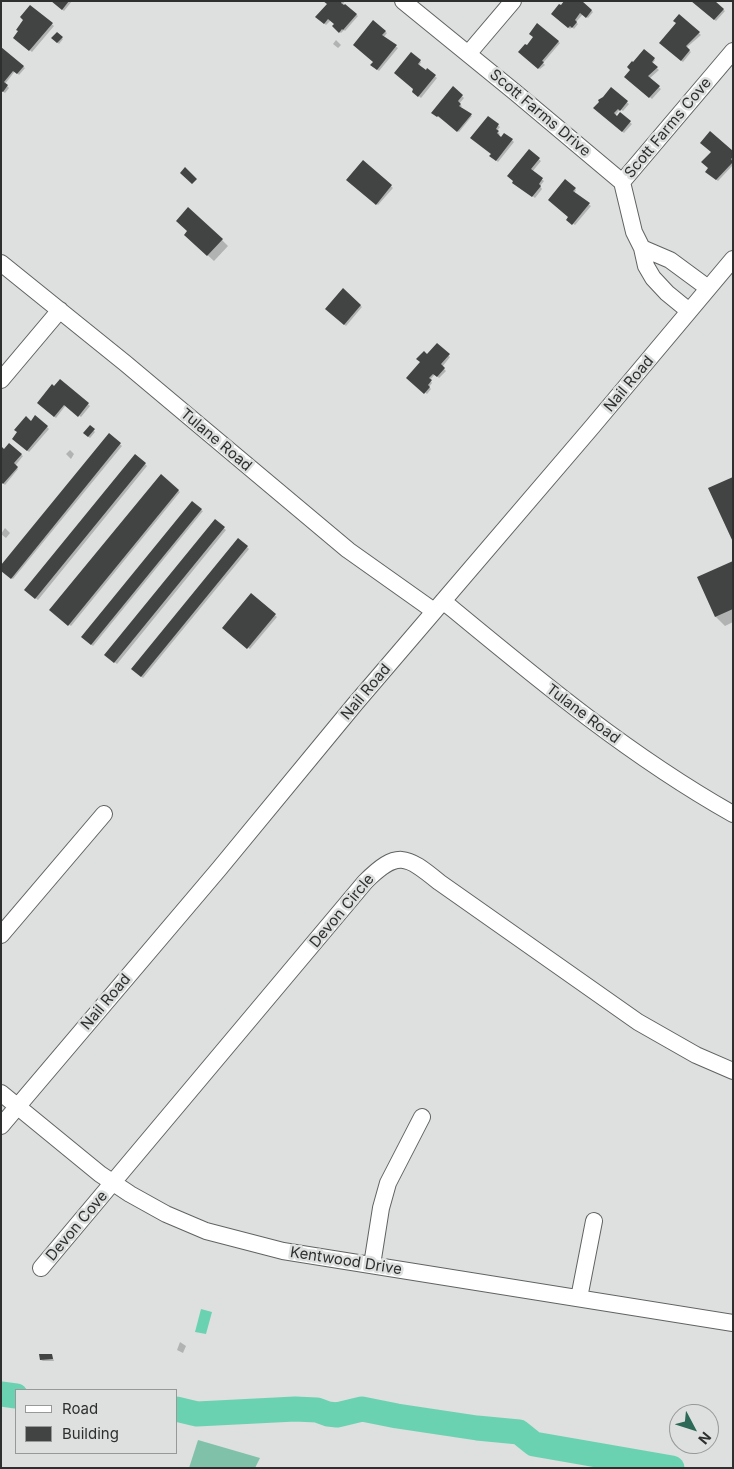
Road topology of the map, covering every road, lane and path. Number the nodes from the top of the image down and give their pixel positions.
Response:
1 (403, 1) edge
2 (513, 1) edge
3 (733, 51) edge
4 (468, 54) junction
5 (622, 182) junction
6 (642, 248) junction
7 (733, 259) edge
8 (1, 263) edge
9 (708, 288) junction
10 (60, 310) junction
11 (689, 311) junction
12 (1, 380) edge
13 (439, 606) junction
14 (104, 814) dead end
15 (733, 814) edge
16 (1, 935) edge
17 (733, 1071) edge
18 (1, 1093) edge
19 (18, 1107) junction
20 (422, 1117) dead end
21 (1, 1126) edge
22 (113, 1184) junction
23 (594, 1221) dead end
24 (372, 1264) junction
25 (41, 1268) dead end
26 (579, 1298) junction
27 (733, 1323) edge

1 - 4 street, Scott Farms Drive
2 - 4 street
3 - 5 street, Scott Farms Cove
4 - 5 street, Scott Farms Drive
5 - 6 street
6 - 9 street
6 - 11 street
7 - 9 street, Nail Road
8 - 10 street, Tulane Road
9 - 11 street, Nail Road
10 - 12 street
10 - 13 street, Tulane Road
11 - 13 street, Nail Road
13 - 15 street, Tulane Road
13 - 19 street, Nail Road
14 - 16 street
17 - 22 street, Devon Circle
18 - 19 street, Kentwood Drive
19 - 21 street, Nail Road
19 - 22 street, Kentwood Drive
20 - 24 street
22 - 24 street, Kentwood Drive
22 - 25 street, Devon Cove
23 - 26 street
24 - 26 street, Kentwood Drive
26 - 27 street, Kentwood Drive

